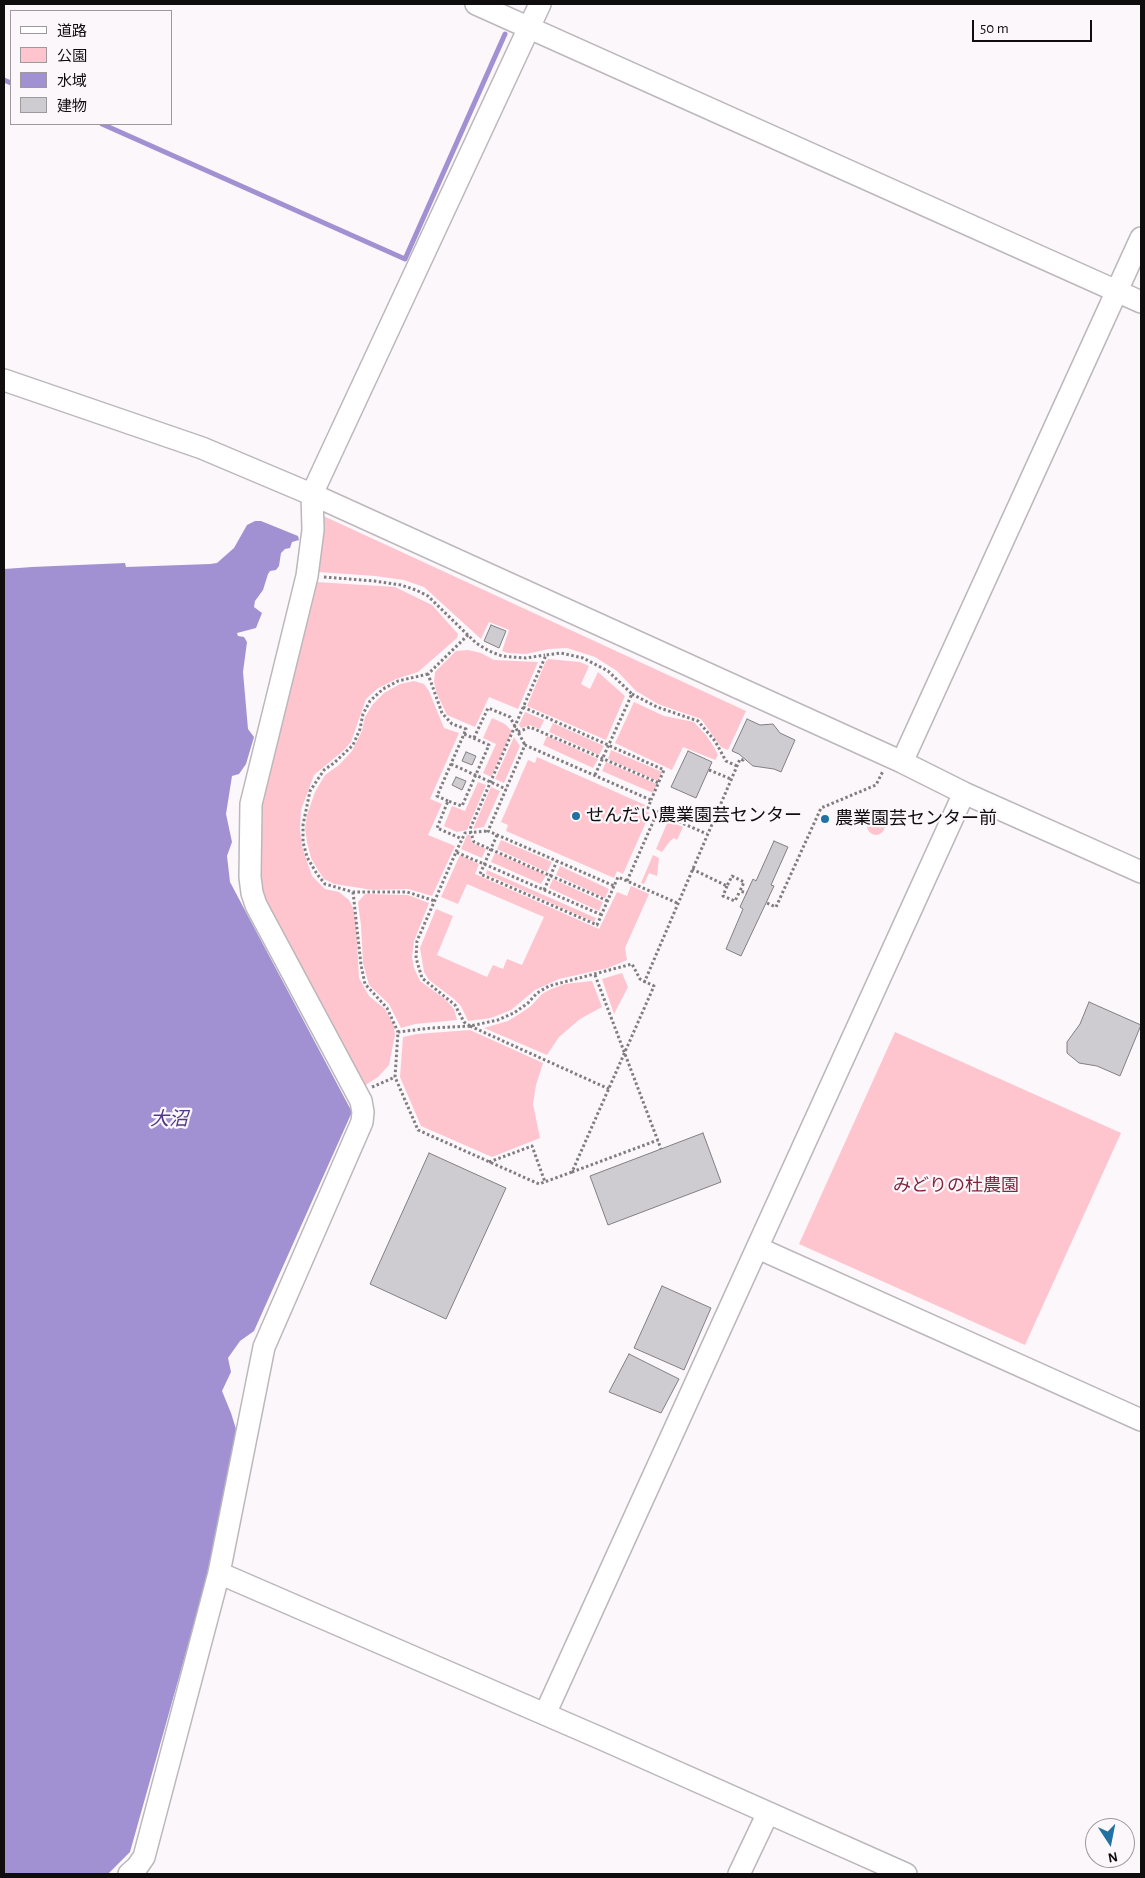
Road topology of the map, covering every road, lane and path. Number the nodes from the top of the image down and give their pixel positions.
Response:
1 (476, 4) edge
2 (540, 4) edge
3 (529, 28) junction
4 (1141, 238) edge
5 (1116, 291) junction
6 (1141, 302) edge
7 (4, 380) edge
8 (312, 494) junction
9 (307, 576) junction
10 (468, 636) junction
11 (546, 655) junction
12 (428, 674) junction
13 (632, 694) junction
14 (524, 707) junction
15 (515, 727) junction
16 (518, 732) junction
17 (464, 734) junction
18 (474, 738) junction
19 (525, 745) junction
20 (608, 745) junction
21 (602, 758) junction
22 (744, 758) dead end
23 (896, 759) junction
24 (451, 764) junction
25 (737, 766) junction
26 (709, 770) dead end
27 (475, 775) junction
28 (595, 775) junction
29 (731, 779) junction
30 (490, 782) junction
31 (659, 783) junction
32 (506, 789) junction
33 (964, 793) junction
34 (448, 800) junction
35 (651, 800) junction
36 (657, 812) junction
37 (488, 831) junction
38 (471, 832) junction
39 (707, 834) junction
40 (497, 835) junction
41 (462, 839) junction
42 (491, 849) junction
43 (456, 852) junction
44 (557, 861) junction
45 (484, 864) junction
46 (692, 869) junction
47 (1141, 872) edge
48 (551, 876) junction
49 (627, 881) junction
50 (614, 886) junction
51 (728, 886) junction
52 (544, 890) junction
53 (740, 891) junction
54 (354, 892) junction
55 (747, 893) dead end
56 (435, 901) junction
57 (608, 901) junction
58 (677, 903) junction
59 (767, 903) dead end
60 (602, 915) junction
61 (595, 975) junction
62 (644, 983) junction
63 (470, 1026) junction
64 (398, 1032) junction
65 (624, 1053) junction
66 (395, 1078) junction
67 (609, 1089) junction
68 (357, 1093) junction
69 (658, 1140) junction
70 (662, 1149) dead end
71 (489, 1162) junction
72 (572, 1172) junction
73 (545, 1182) junction
74 (758, 1248) junction
75 (1141, 1420) edge
76 (220, 1573) junction
77 (545, 1714) junction
78 (768, 1813) junction
79 (130, 1874) edge
80 (739, 1874) edge
81 (906, 1874) edge

1 - 3 street
2 - 3 street
3 - 5 street
3 - 8 street
4 - 5 street
5 - 6 street
5 - 23 street
7 - 8 street
8 - 9 street
8 - 23 street
9 - 10 path
9 - 68 street
10 - 11 path
10 - 12 path
11 - 13 path
11 - 14 path
12 - 17 path
12 - 54 path
13 - 20 path
13 - 25 path
14 - 15 path
14 - 20 path
15 - 16 path
15 - 18 path
15 - 30 path
16 - 19 path
16 - 21 path
17 - 18 path
17 - 24 path
18 - 27 path
19 - 28 path
19 - 32 path
20 - 21 path
20 - 31 path
21 - 28 path
21 - 31 path
22 - 25 path
23 - 33 street
23 - 59 path
24 - 27 path
24 - 34 path
25 - 29 path
26 - 29 path
27 - 30 path
27 - 34 path
28 - 35 path
29 - 39 path
30 - 32 path
30 - 38 path
31 - 35 path
32 - 37 path
33 - 47 street
33 - 74 street
34 - 41 path
35 - 36 path
36 - 39 path
36 - 49 path
37 - 38 path
37 - 40 path
38 - 41 path
38 - 42 path
39 - 46 path
40 - 42 path
40 - 44 path
41 - 43 path
42 - 45 path
42 - 48 path
43 - 45 path
43 - 56 path
44 - 48 path
44 - 50 path
45 - 52 path
45 - 60 path
46 - 51 path
46 - 58 path
48 - 52 path
48 - 57 path
49 - 50 path
49 - 58 path
50 - 57 path
51 - 53 path
51 - 53 path
52 - 60 path
53 - 55 path
54 - 56 path
54 - 64 path
56 - 63 path
57 - 60 path
58 - 62 path
61 - 62 path
61 - 63 path
61 - 65 path
62 - 65 path
63 - 64 path
63 - 67 path
64 - 66 path
65 - 67 path
65 - 69 path
66 - 68 path
66 - 71 path
67 - 72 path
68 - 76 street
69 - 70 path
69 - 72 path
71 - 73 path
71 - 73 path
72 - 73 path
74 - 75 street
74 - 77 street
76 - 77 street
76 - 79 street
77 - 78 street
78 - 80 street
78 - 81 street

